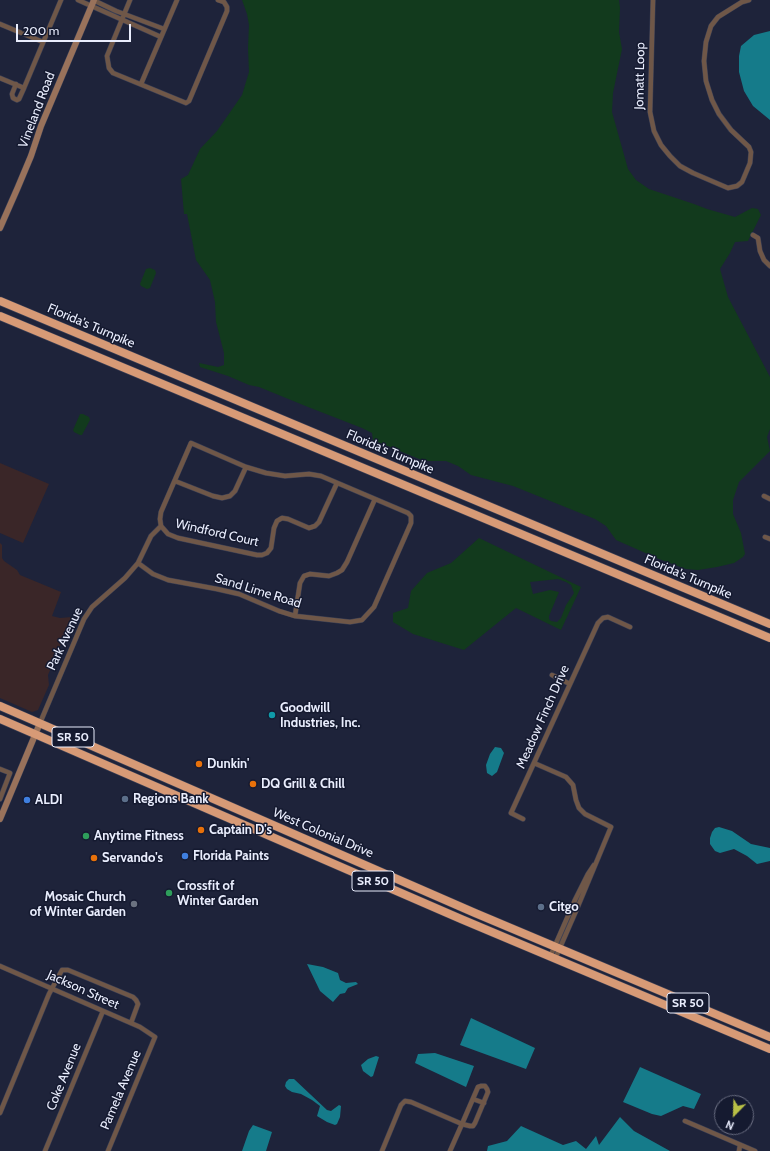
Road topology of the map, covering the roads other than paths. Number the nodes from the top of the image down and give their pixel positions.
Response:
1 (61, 0) edge
2 (78, 0) edge
3 (130, 0) edge
4 (177, 0) edge
5 (218, 0) edge
6 (653, 0) edge
7 (749, 0) edge
8 (93, 2) edge
9 (111, 12) junction
10 (124, 13) junction
11 (121, 20) junction
12 (0, 24) edge
13 (164, 29) junction
14 (161, 36) junction
15 (43, 42) junction
16 (0, 78) edge
17 (16, 84) junction
18 (141, 84) junction
19 (24, 88) junction
20 (0, 228) edge
21 (753, 235) dead end
22 (770, 266) edge
23 (0, 301) edge
24 (0, 316) edge
25 (246, 467) junction
26 (174, 481) junction
27 (337, 483) junction
28 (764, 496) dead end
29 (770, 498) edge
30 (375, 499) junction
31 (161, 526) junction
32 (138, 563) junction
33 (295, 616) junction
34 (770, 624) edge
35 (630, 626) dead end
36 (770, 638) edge
37 (552, 675) dead end
38 (570, 684) junction
39 (0, 706) edge
40 (0, 719) edge
41 (40, 723) junction
42 (36, 734) junction
43 (534, 763) junction
44 (113, 767) junction
45 (141, 768) junction
46 (0, 769) edge
47 (0, 781) edge
48 (6, 784) junction
49 (0, 796) edge
50 (524, 818) dead end
51 (0, 819) edge
52 (230, 819) junction
53 (262, 820) junction
54 (255, 830) junction
55 (290, 832) junction
56 (401, 892) junction
57 (443, 898) junction
58 (475, 913) junction
59 (461, 919) junction
60 (557, 947) junction
61 (552, 958) junction
62 (0, 966) edge
63 (52, 988) junction
64 (676, 998) junction
65 (652, 1000) junction
66 (669, 1007) junction
67 (103, 1011) junction
68 (710, 1012) junction
69 (131, 1023) junction
70 (155, 1037) joint
71 (770, 1037) edge
72 (770, 1049) edge
73 (473, 1099) junction
74 (484, 1103) junction
75 (0, 1113) edge
76 (685, 1121) dead end
77 (462, 1124) junction
78 (740, 1145) junction
79 (45, 1151) edge
80 (108, 1151) edge
81 (382, 1151) edge
82 (450, 1151) edge
83 (739, 1151) edge
84 (755, 1151) edge

1 - 15 street
2 - 8 street
3 - 10 street
4 - 13 street
5 - 18 street
6 - 7 street, Jomatt Loop
8 - 9 street
8 - 20 main road, Vineland Road
9 - 10 street
9 - 11 street
10 - 11 street
10 - 13 street
11 - 14 street
11 - 18 street
12 - 15 street
13 - 14 street
14 - 18 street
15 - 19 street
16 - 17 street
17 - 19 street
17 - 19 street
21 - 22 street
23 - 34 highway, Florida's Turnpike
24 - 36 highway, Florida's Turnpike
25 - 26 street
25 - 26 street
25 - 27 street
26 - 31 street
27 - 30 street
27 - 31 street, Windford Court
28 - 29 street
30 - 33 street
30 - 33 street, Sand Lime Road
31 - 32 street, Park Avenue
32 - 33 street, Sand Lime Road
32 - 41 street, Park Avenue
35 - 38 street, Meadow Finch Drive
37 - 38 street
38 - 43 street, Meadow Finch Drive
39 - 41 highway, West Colonial Drive / SR 50
40 - 42 highway, West Colonial Drive / SR 50
41 - 42 main road, Park Avenue
41 - 45 highway, West Colonial Drive / SR 50
42 - 44 highway, West Colonial Drive / SR 50
42 - 51 main road, Park Avenue
43 - 50 street, Meadow Finch Drive
43 - 60 street
44 - 45 highway
44 - 52 highway, West Colonial Drive / SR 50
45 - 53 highway, West Colonial Drive / SR 50
46 - 48 street
47 - 48 street
48 - 49 street
52 - 53 highway
52 - 54 highway, West Colonial Drive / SR 50
53 - 55 highway, West Colonial Drive / SR 50
54 - 55 highway
54 - 56 highway, West Colonial Drive / SR 50
55 - 57 highway, West Colonial Drive / SR 50
56 - 57 highway
56 - 59 highway, West Colonial Drive / SR 50
57 - 58 highway, West Colonial Drive / SR 50
58 - 59 highway
58 - 60 highway, West Colonial Drive / SR 50
59 - 61 highway, West Colonial Drive / SR 50
60 - 61 street
60 - 64 highway, West Colonial Drive / SR 50
61 - 65 highway, West Colonial Drive / SR 50
62 - 63 street, Jackson Street
63 - 67 street, Jackson Street
63 - 69 street
63 - 75 street
64 - 65 highway
64 - 68 highway, West Colonial Drive / SR 50
65 - 66 highway, West Colonial Drive / SR 50
66 - 68 highway
66 - 72 highway, West Colonial Drive / SR 50
67 - 69 street, Jackson Street
67 - 79 street, Coke Avenue
68 - 71 highway, West Colonial Drive / SR 50
69 - 70 street, Jackson Street
70 - 80 street, Pamela Avenue
73 - 74 street
73 - 74 street
73 - 77 street
74 - 77 street
76 - 78 street
77 - 81 street
77 - 82 street
78 - 83 street
78 - 84 street

